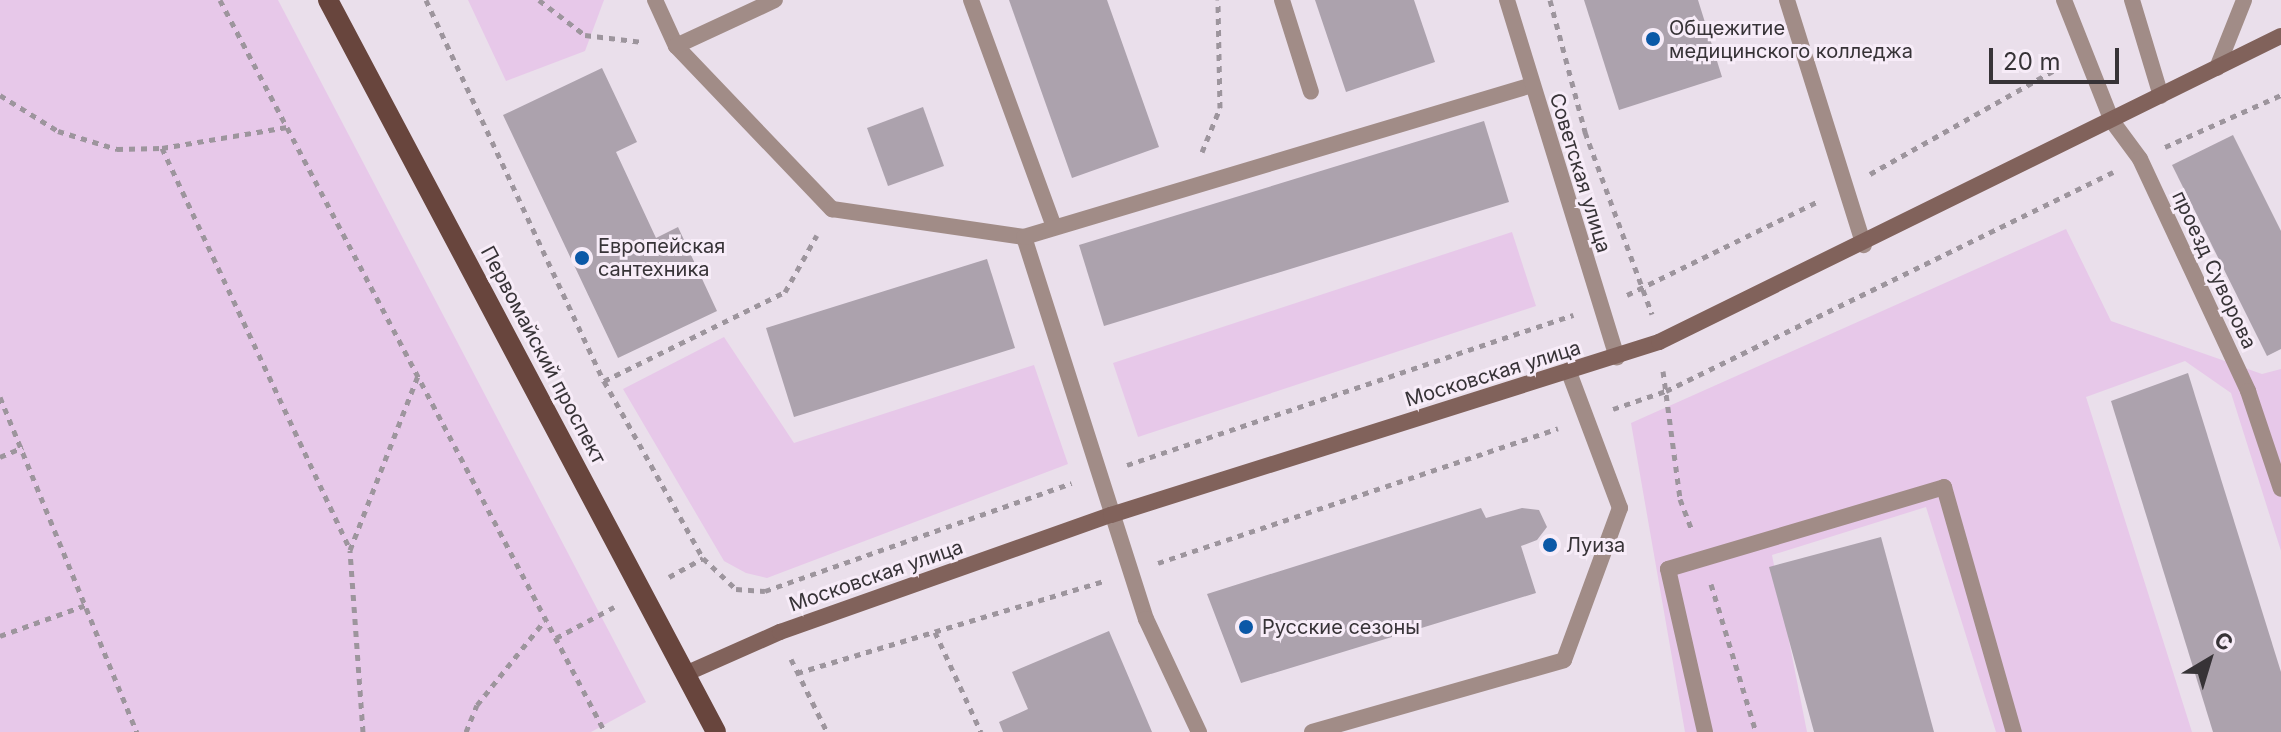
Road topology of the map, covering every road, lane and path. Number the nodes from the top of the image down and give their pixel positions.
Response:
1 (220, 0) edge
2 (328, 0) edge
3 (426, 0) edge
4 (539, 0) edge
5 (655, 0) edge
6 (775, 0) edge
7 (971, 0) edge
8 (1218, 0) edge
9 (1282, 0) edge
10 (1507, 0) edge
11 (1787, 0) edge
12 (2064, 0) edge
13 (2132, 0) edge
14 (2244, 0) edge
15 (2281, 36) edge
16 (676, 46) junction
17 (2083, 55) junction
18 (2217, 68) junction
19 (1532, 85) junction
20 (1311, 92) dead end
21 (0, 95) edge
22 (2161, 96) junction
23 (2112, 121) junction
24 (287, 127) junction
25 (162, 148) junction
26 (1846, 188) junction
27 (1187, 190) junction
28 (832, 209) junction
29 (1054, 227) junction
30 (1024, 237) junction
31 (1864, 245) junction
32 (1600, 305) junction
33 (1617, 357) junction
34 (1568, 370) junction
35 (418, 376) junction
36 (604, 381) junction
37 (0, 397) edge
38 (23, 447) junction
39 (0, 457) edge
40 (1096, 475) junction
41 (2281, 489) edge
42 (1111, 515) junction
43 (350, 550) junction
44 (86, 605) junction
45 (546, 619) junction
46 (935, 632) dead end
47 (0, 636) edge
48 (797, 673) dead end
49 (685, 674) junction
50 (137, 732) edge
51 (363, 732) edge
52 (466, 732) edge
53 (605, 732) edge
54 (716, 732) edge
55 (827, 732) edge
56 (981, 732) edge
57 (1199, 732) edge
58 (1312, 732) edge
59 (1705, 732) edge
60 (2014, 732) edge

1 - 24 path
2 - 49 main road, Первомайский проспект
3 - 36 path
4 - 16 path
5 - 16 street
6 - 16 street
7 - 29 street
8 - 27 path
9 - 20 street
10 - 19 street, Советская улица
11 - 26 street
12 - 17 street, проезд Суворова
13 - 22 street
14 - 18 street
15 - 18 street, Московская улица
16 - 28 street
17 - 23 street, проезд Суворова
17 - 26 path
18 - 22 street, Московская улица
19 - 27 street
19 - 32 street, Советская улица
21 - 25 path
22 - 23 street, Московская улица
23 - 31 street, Московская улица
23 - 41 street, проезд Суворова
24 - 25 path
24 - 35 path
25 - 43 path
26 - 31 street
26 - 32 path
27 - 29 street
28 - 30 street
28 - 36 path
29 - 30 street
30 - 40 street
31 - 33 street, Московская улица
32 - 33 street, Советская улица
32 - 40 path
33 - 34 street, Московская улица
34 - 42 street, Московская улица
34 - 58 street
35 - 43 path
35 - 45 path
36 - 40 path
37 - 38 path
38 - 39 path
38 - 44 path
40 - 42 street
42 - 49 street, Московская улица
42 - 57 street
43 - 51 path
44 - 47 path
44 - 50 path
45 - 52 path
45 - 53 path
46 - 56 path
48 - 55 path
49 - 54 main road, Первомайский проспект
59 - 60 street

